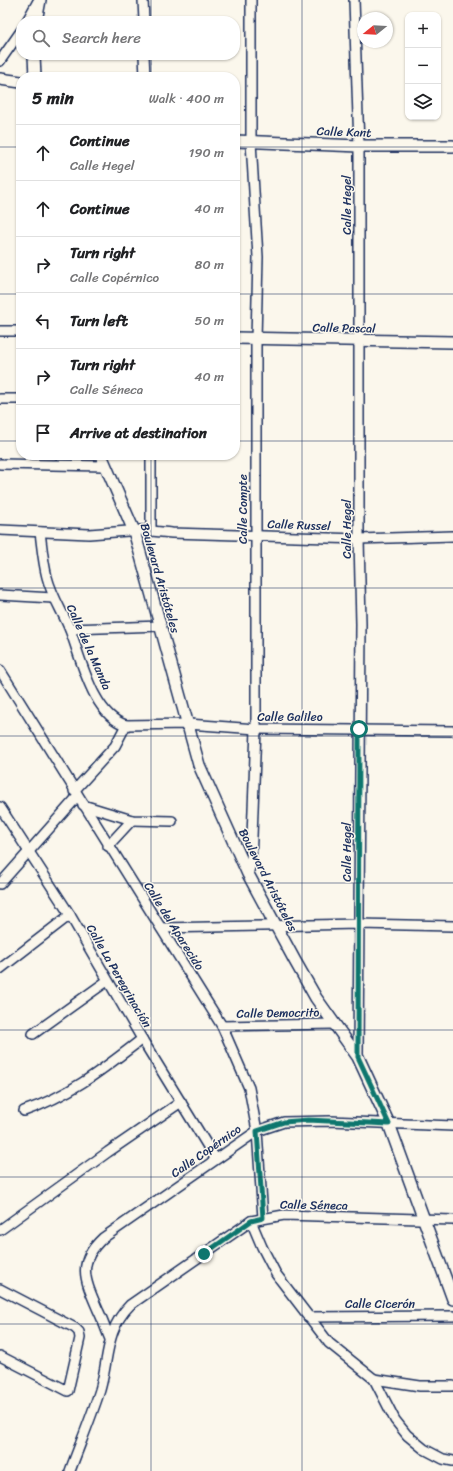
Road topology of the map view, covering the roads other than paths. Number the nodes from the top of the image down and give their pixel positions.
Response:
1 (39, 0) edge
2 (143, 0) edge
3 (251, 0) edge
4 (354, 0) edge
5 (30, 16) edge
6 (37, 16) edge
7 (144, 16) edge
8 (16, 39) edge
9 (0, 60) edge
10 (34, 60) edge
11 (144, 60) edge
12 (35, 72) edge
13 (145, 72) edge
14 (0, 80) edge
15 (16, 82) edge
16 (240, 141) edge
17 (251, 142) junction
18 (359, 146) junction
19 (453, 146) edge
20 (0, 331) edge
21 (16, 331) edge
22 (240, 338) edge
23 (256, 339) junction
24 (360, 341) junction
25 (453, 342) edge
26 (0, 399) edge
27 (16, 399) edge
28 (103, 460) edge
29 (151, 460) edge
30 (0, 464) edge
31 (106, 466) junction
32 (0, 530) edge
33 (134, 531) junction
34 (150, 531) junction
35 (40, 532) junction
36 (255, 536) junction
37 (453, 536) edge
38 (359, 539) junction
39 (0, 595) edge
40 (53, 598) junction
41 (161, 626) junction
42 (70, 629) junction
43 (0, 670) edge
44 (188, 724) junction
45 (126, 725) junction
46 (256, 729) junction
47 (359, 729) junction
48 (453, 731) edge
49 (76, 794) junction
50 (83, 805) junction
51 (0, 807) edge
52 (132, 820) junction
53 (172, 821) dead end
54 (108, 846) junction
55 (28, 852) junction
56 (248, 874) junction
57 (0, 884) edge
58 (70, 915) junction
59 (359, 924) junction
60 (453, 926) edge
61 (277, 927) junction
62 (161, 928) junction
63 (0, 970) edge
64 (107, 981) junction
65 (335, 1024) junction
66 (222, 1026) junction
67 (33, 1034) dead end
68 (142, 1039) junction
69 (358, 1057) junction
70 (181, 1102) junction
71 (24, 1111) dead end
72 (389, 1124) junction
73 (453, 1126) edge
74 (257, 1131) junction
75 (215, 1158) junction
76 (263, 1218) junction
77 (424, 1220) junction
78 (453, 1220) edge
79 (251, 1221) junction
80 (0, 1230) edge
81 (0, 1289) edge
82 (453, 1299) edge
83 (453, 1316) edge
84 (308, 1317) junction
85 (110, 1339) junction
86 (0, 1356) edge
87 (374, 1379) junction
88 (453, 1386) edge
89 (453, 1461) edge
90 (70, 1471) edge

1 - 5 street
1 - 6 street
2 - 7 street
3 - 17 street, Calle Compte
4 - 18 street, Calle Hegel
8 - 9 street
10 - 12 street
11 - 13 street
14 - 15 street
16 - 17 street, Calle Kant
17 - 18 street, Calle Kant
17 - 23 street, Calle Compte
18 - 19 street, Calle Kant
18 - 24 street, Calle Hegel
20 - 21 street
22 - 23 street, Calle Pascal
23 - 24 street, Calle Pascal
23 - 36 street, Calle Compte
24 - 25 street, Calle Pascal
24 - 38 street, Calle Hegel
26 - 27 street
28 - 31 street, Boulevard Aristóteles
29 - 34 street
30 - 31 street
31 - 33 street, Boulevard Aristóteles
32 - 35 street, Calle Russel
33 - 34 street, Calle Russel
33 - 35 street, Calle Russel
33 - 41 street, Boulevard Aristóteles
34 - 36 street, Calle Russel
35 - 40 street, Calle de la Manda
36 - 38 street, Calle Russel
36 - 46 street, Calle Compte
37 - 38 street, Calle Russel
38 - 47 street, Calle Hegel
39 - 40 street
40 - 42 street, Calle de la Manda
41 - 42 street
41 - 44 street, Boulevard Aristóteles
42 - 45 street, Calle de la Manda
43 - 49 street, Calle del Aparecido
44 - 45 street, Calle Galileo
44 - 46 street, Calle Galileo
44 - 56 street, Boulevard Aristóteles
45 - 49 street
46 - 47 street, Calle Galileo
46 - 56 street, Calle Compte
47 - 48 street, Calle Galileo
47 - 59 street, Calle Hegel
49 - 50 street, Calle del Aparecido
49 - 55 street
50 - 52 street
50 - 54 street, Calle del Aparecido
51 - 55 street, Calle La Peregrinación
52 - 53 street
52 - 54 street
54 - 62 street, Calle del Aparecido
55 - 57 street
55 - 58 street, Calle La Peregrinación
56 - 61 street, Boulevard Aristóteles
58 - 63 street
58 - 64 street, Calle La Peregrinación
59 - 60 street
59 - 61 street
59 - 69 street, Calle Hegel
61 - 62 street
61 - 65 street, Boulevard Aristóteles
62 - 66 street, Calle del Aparecido
64 - 67 street
64 - 68 street, Calle La Peregrinación
65 - 66 street, Calle Democrito
65 - 69 street, Boulevard Aristóteles
66 - 74 street, Calle del Aparecido
68 - 70 street, Calle La Peregrinación
68 - 71 street
69 - 72 street, Boulevard Aristóteles
70 - 75 street, Calle La Peregrinación
70 - 80 street
72 - 73 street, Calle Copérnico
72 - 74 street, Calle Copérnico
72 - 77 street, Boulevard Aristóteles
74 - 75 street, Calle Copérnico
74 - 76 street, Calle del Aparecido
75 - 85 street, Calle Copérnico
76 - 77 street, Calle Séneca
76 - 79 street, Calle Séneca
77 - 78 street, Calle Séneca
77 - 82 street, Boulevard Aristóteles
79 - 84 street
79 - 85 street, Calle Séneca
81 - 86 street
83 - 84 street, Calle Cicerón
84 - 87 street
85 - 90 street, Calle Séneca
87 - 88 street
87 - 89 street

